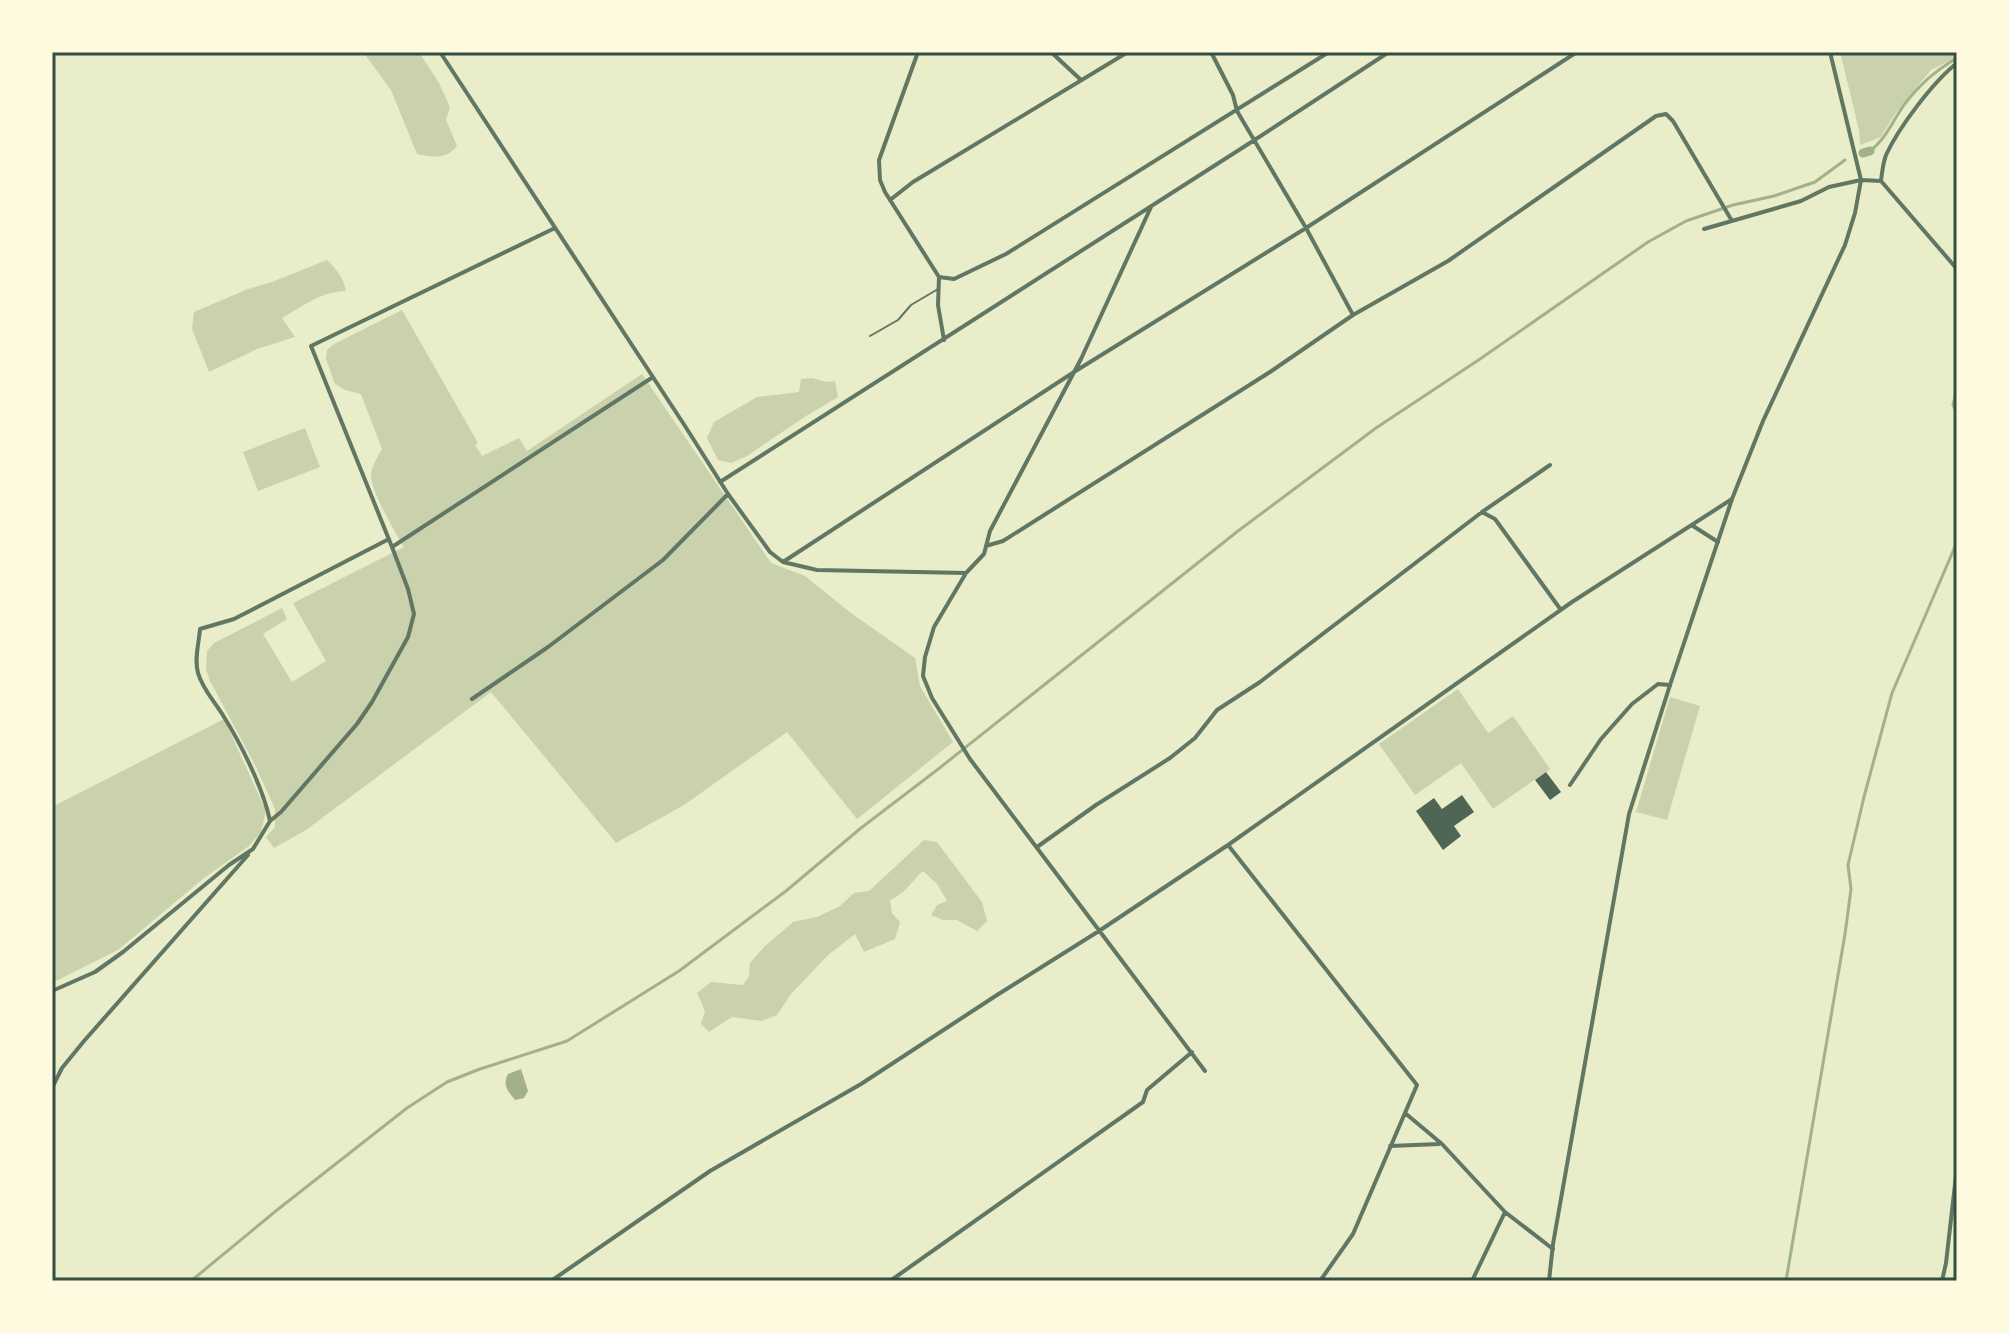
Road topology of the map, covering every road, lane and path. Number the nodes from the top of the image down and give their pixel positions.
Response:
1 (440, 52) edge
2 (918, 52) edge
3 (1051, 52) edge
4 (1128, 52) edge
5 (1211, 52) edge
6 (1329, 52) edge
7 (1389, 52) edge
8 (1577, 52) edge
9 (1830, 52) edge
10 (1957, 63) edge
11 (1081, 80) junction
12 (1237, 111) junction
13 (1253, 141) junction
14 (1861, 180) junction
15 (1881, 181) junction
16 (890, 200) junction
17 (1151, 207) junction
18 (1732, 221) junction
19 (555, 228) junction
20 (1306, 228) junction
21 (1704, 229) dead end
22 (1957, 269) edge
23 (939, 277) junction
24 (939, 288) junction
25 (1353, 315) junction
26 (870, 336) dead end
27 (944, 340) junction
28 (1074, 372) junction
29 (653, 377) junction
30 (1550, 465) dead end
31 (720, 482) junction
32 (728, 494) junction
33 (1732, 499) junction
34 (1482, 512) junction
35 (1692, 525) junction
36 (389, 539) junction
37 (1718, 542) junction
38 (986, 546) junction
39 (392, 547) junction
40 (783, 562) junction
41 (966, 573) junction
42 (1561, 610) junction
43 (1670, 685) junction
44 (472, 699) dead end
45 (1570, 785) dead end
46 (270, 821) junction
47 (1228, 845) junction
48 (1037, 847) junction
49 (253, 849) junction
50 (1099, 931) junction
51 (52, 991) edge
52 (1192, 1052) junction
53 (1205, 1071) dead end
54 (52, 1088) edge
55 (1404, 1112) junction
56 (1442, 1144) junction
57 (1390, 1146) junction
58 (1957, 1167) edge
59 (1505, 1212) junction
60 (1553, 1249) junction
61 (551, 1281) edge
62 (890, 1281) edge
63 (1320, 1281) edge
64 (1472, 1281) edge
65 (1549, 1281) edge
66 (1942, 1281) edge

1 - 19 street
2 - 16 street
3 - 11 street
4 - 11 street
5 - 12 street
6 - 12 street
7 - 13 street
8 - 20 street
9 - 14 street
10 - 15 street
11 - 16 street
12 - 13 street
12 - 23 street
13 - 17 street
13 - 20 street
14 - 15 street
14 - 18 street
14 - 33 street
15 - 22 street
16 - 23 street
17 - 27 street
17 - 28 street
18 - 21 street
18 - 25 street
19 - 29 street
19 - 36 street
20 - 25 street
20 - 28 street
23 - 24 street
24 - 26 lane
24 - 27 street
25 - 38 street
27 - 31 street
28 - 38 street
28 - 40 street
29 - 31 street
29 - 39 street
30 - 34 street
31 - 32 street
32 - 40 street
32 - 44 street
33 - 35 street
33 - 37 street
34 - 42 street
34 - 48 street
35 - 37 street
35 - 42 street
36 - 39 street
36 - 46 street
37 - 43 street
38 - 41 street
39 - 46 street
40 - 41 street
41 - 48 street
42 - 47 street
43 - 45 street
43 - 60 street
46 - 49 street
47 - 50 street
47 - 55 street
48 - 50 street
49 - 51 street
49 - 54 street
50 - 52 street
50 - 61 street
52 - 53 street
52 - 62 street
55 - 56 street
55 - 57 street
56 - 57 street
56 - 59 street
57 - 63 street
58 - 66 street
59 - 60 street
59 - 64 street
60 - 65 street

